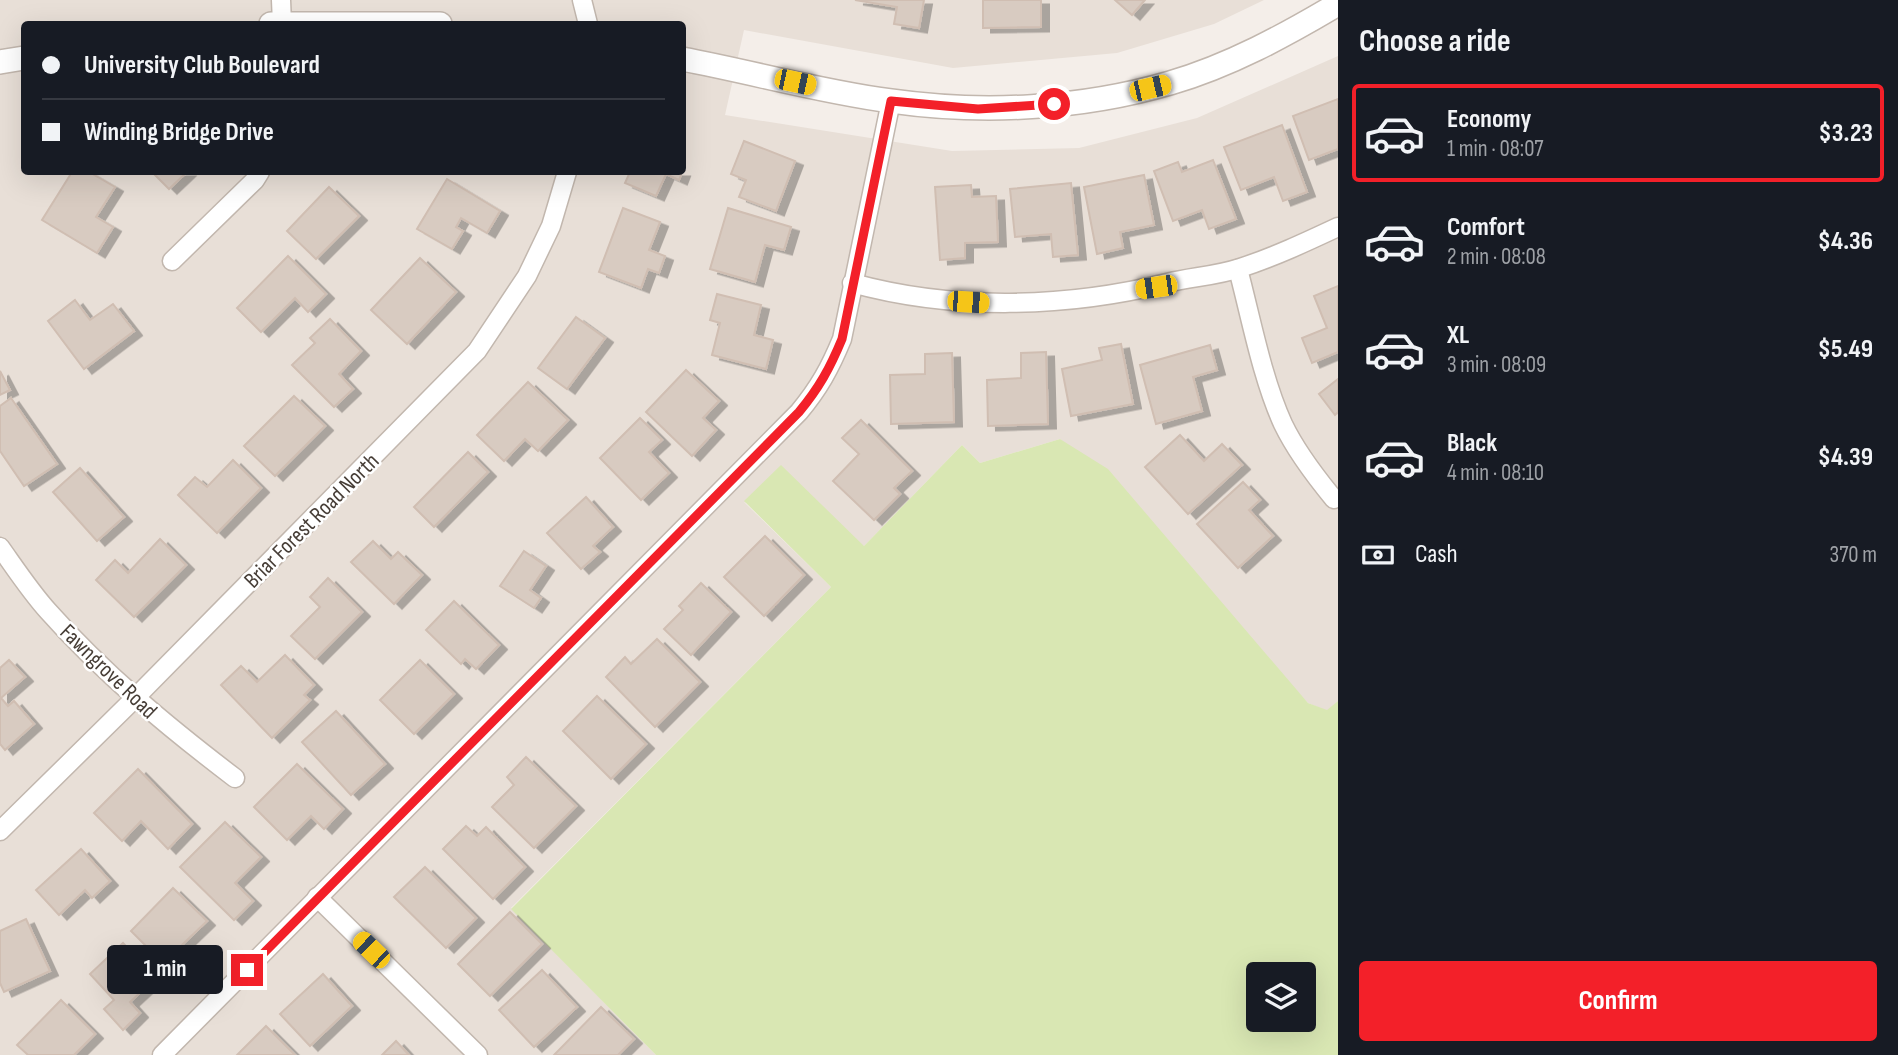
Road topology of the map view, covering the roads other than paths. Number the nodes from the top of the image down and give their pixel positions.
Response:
1 (281, 0) edge
2 (582, 0) edge
3 (1338, 4) edge
4 (282, 21) edge
5 (587, 21) edge
6 (21, 58) edge
7 (686, 60) edge
8 (0, 62) edge
9 (891, 101) junction
10 (258, 175) edge
11 (566, 175) edge
12 (1338, 227) edge
13 (172, 261) dead end
14 (1238, 269) junction
15 (852, 283) junction
16 (1334, 499) dead end
17 (0, 547) edge
18 (134, 699) junction
19 (235, 778) dead end
20 (0, 831) edge
21 (317, 897) junction
22 (162, 1055) edge
23 (478, 1055) edge

1 - 4 street
2 - 5 street
3 - 9 street
6 - 8 street
7 - 9 street
9 - 15 street
10 - 13 street
11 - 18 street, Briar Forest Road North
12 - 14 street
14 - 15 street
14 - 16 street
15 - 21 street
17 - 18 street, Fawngrove Road
18 - 19 street, Fawngrove Road
18 - 20 street, Briar Forest Road North
21 - 22 street
21 - 23 street

